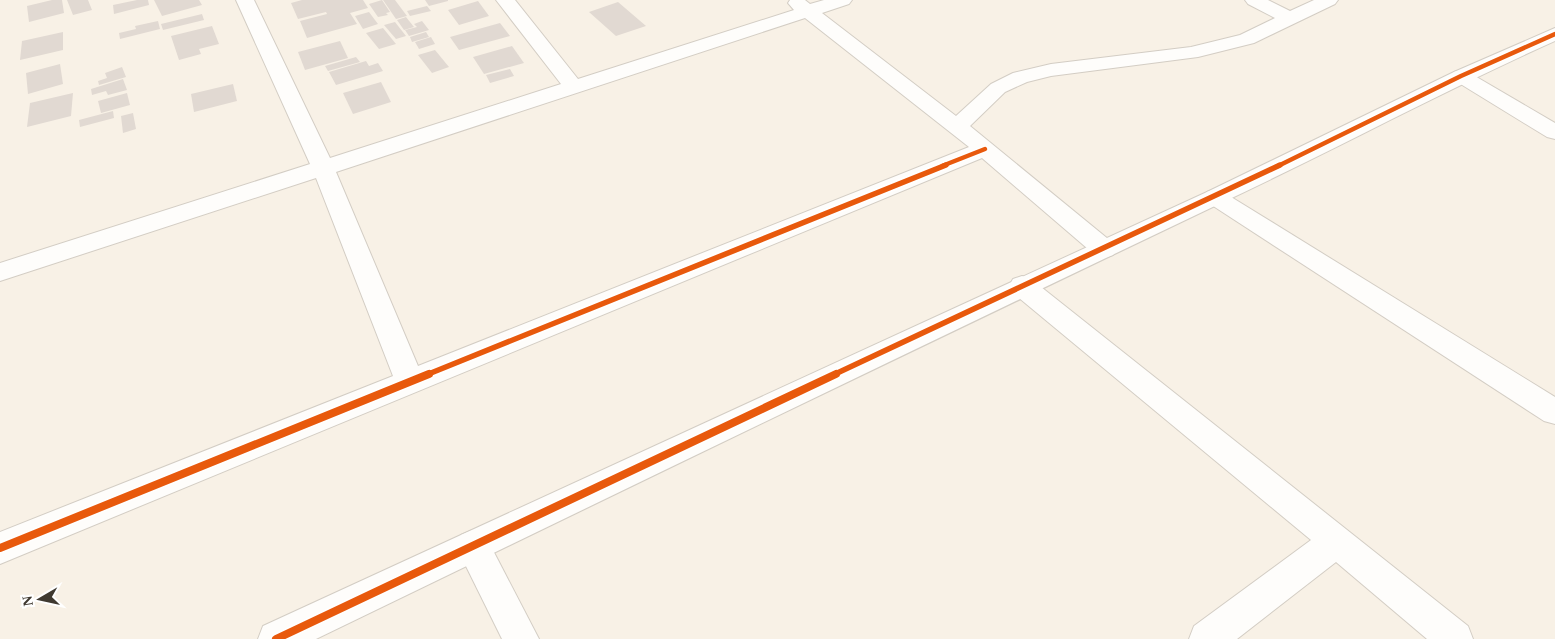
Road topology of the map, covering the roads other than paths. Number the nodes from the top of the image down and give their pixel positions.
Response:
1 (245, 0) edge
2 (505, 0) edge
3 (843, 0) edge
4 (1254, 0) edge
5 (1329, 0) edge
6 (801, 6) edge
7 (1289, 18) junction
8 (1555, 34) edge
9 (1461, 76) junction
10 (574, 86) junction
11 (956, 127) junction
12 (1555, 132) edge
13 (984, 149) junction
14 (323, 168) junction
15 (1215, 197) junction
16 (1104, 248) junction
17 (0, 272) edge
18 (1022, 286) junction
19 (410, 381) junction
20 (1555, 412) edge
21 (1337, 541) junction
22 (473, 546) junction
23 (0, 548) edge
24 (276, 639) edge
25 (521, 639) edge
26 (1207, 639) edge
27 (1455, 639) edge

1 - 14 street
2 - 10 street
3 - 6 street
4 - 7 street
5 - 7 street
6 - 10 street
6 - 11 street
7 - 11 street
8 - 9 street
9 - 12 street
9 - 15 street
10 - 14 street
11 - 13 street
13 - 16 street
13 - 19 street
14 - 17 street
14 - 19 street
15 - 16 street
15 - 20 street
16 - 18 street
18 - 21 street
18 - 22 street
19 - 23 street
21 - 26 street
21 - 27 street
22 - 24 street
22 - 25 street

